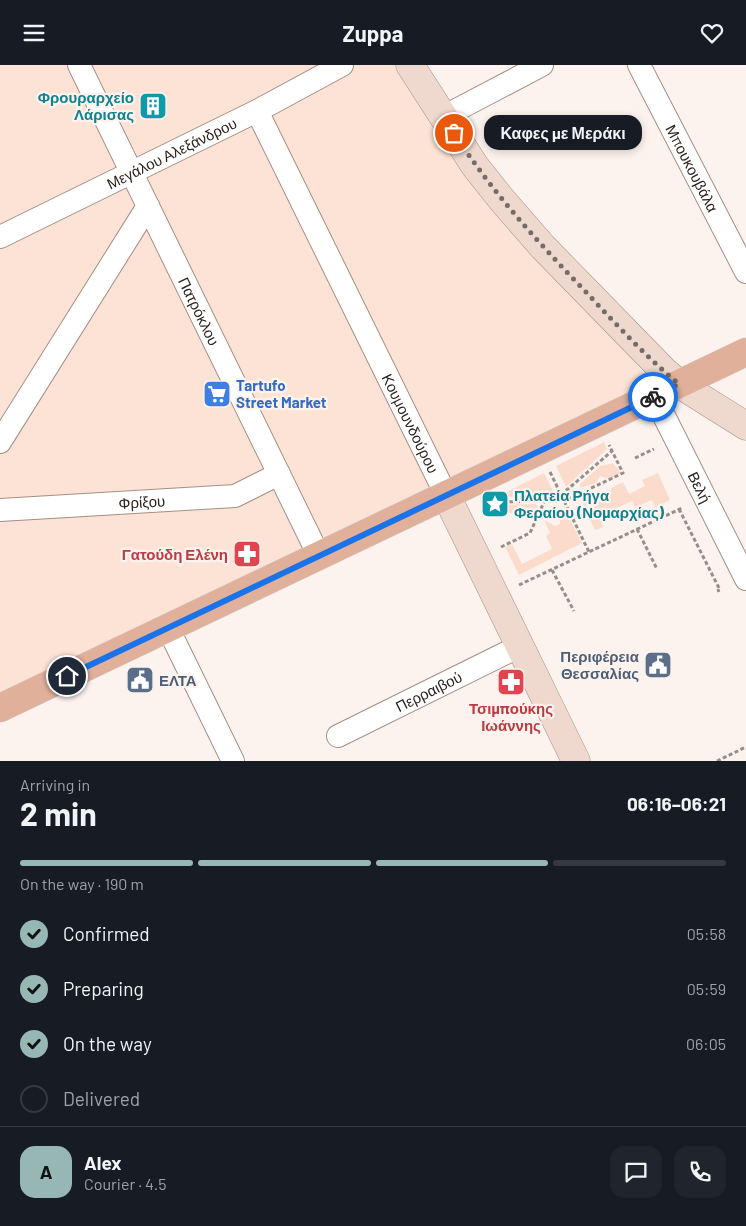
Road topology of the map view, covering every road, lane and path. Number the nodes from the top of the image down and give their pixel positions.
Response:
1 (79, 65) edge
2 (342, 65) edge
3 (410, 65) edge
4 (542, 65) edge
5 (639, 65) edge
6 (257, 111) junction
7 (444, 117) junction
8 (132, 173) junction
9 (148, 206) junction
10 (0, 237) edge
11 (746, 272) edge
12 (746, 352) edge
13 (679, 384) junction
14 (654, 396) junction
15 (746, 426) edge
16 (0, 442) edge
17 (609, 444) dead end
18 (654, 449) dead end
19 (612, 451) junction
20 (635, 458) dead end
21 (546, 464) dead end
22 (279, 474) junction
23 (446, 495) junction
24 (561, 495) junction
25 (564, 501) junction
26 (488, 502) dead end
27 (544, 502) junction
28 (0, 510) edge
29 (637, 529) junction
30 (501, 547) dead end
31 (588, 552) junction
32 (319, 556) junction
33 (656, 569) dead end
34 (552, 570) junction
35 (746, 579) edge
36 (519, 585) dead end
37 (717, 591) dead end
38 (574, 611) dead end
39 (168, 628) junction
40 (520, 646) junction
41 (0, 708) edge
42 (338, 736) dead end
43 (746, 747) edge
44 (233, 761) edge
45 (576, 761) edge
46 (717, 761) edge

1 - 8 street, Πατρόκλου
2 - 6 street, Μεγάλου Αλεξάνδρου
3 - 7 street
4 - 7 street
5 - 11 street, Μπουκουβάλα
6 - 8 street, Μεγάλου Αλεξάνδρου
6 - 23 street, Κουμουνδούρου
7 - 13 street
8 - 9 street, Πατρόκλου
8 - 10 street, Μεγάλου Αλεξάνδρου
9 - 16 street
9 - 22 street, Πατρόκλου
12 - 13 main road
13 - 14 main road
13 - 15 street
14 - 23 main road
14 - 35 street, Βελή
17 - 19 path
18 - 20 path
19 - 24 path
19 - 25 path
21 - 24 path
22 - 28 street, Φρίξου
22 - 32 street, Πατρόκλου
23 - 32 main road
23 - 40 street, Κουμουνδούρου
24 - 25 path
25 - 27 path
25 - 31 path
26 - 27 path
27 - 30 path
29 - 31 path
29 - 33 path
29 - 37 path
31 - 34 path
32 - 39 main road
34 - 36 path
34 - 38 path
39 - 41 main road
39 - 44 street
40 - 42 street, Περραιβού
40 - 45 street, Κουμουνδούρου
43 - 46 path

